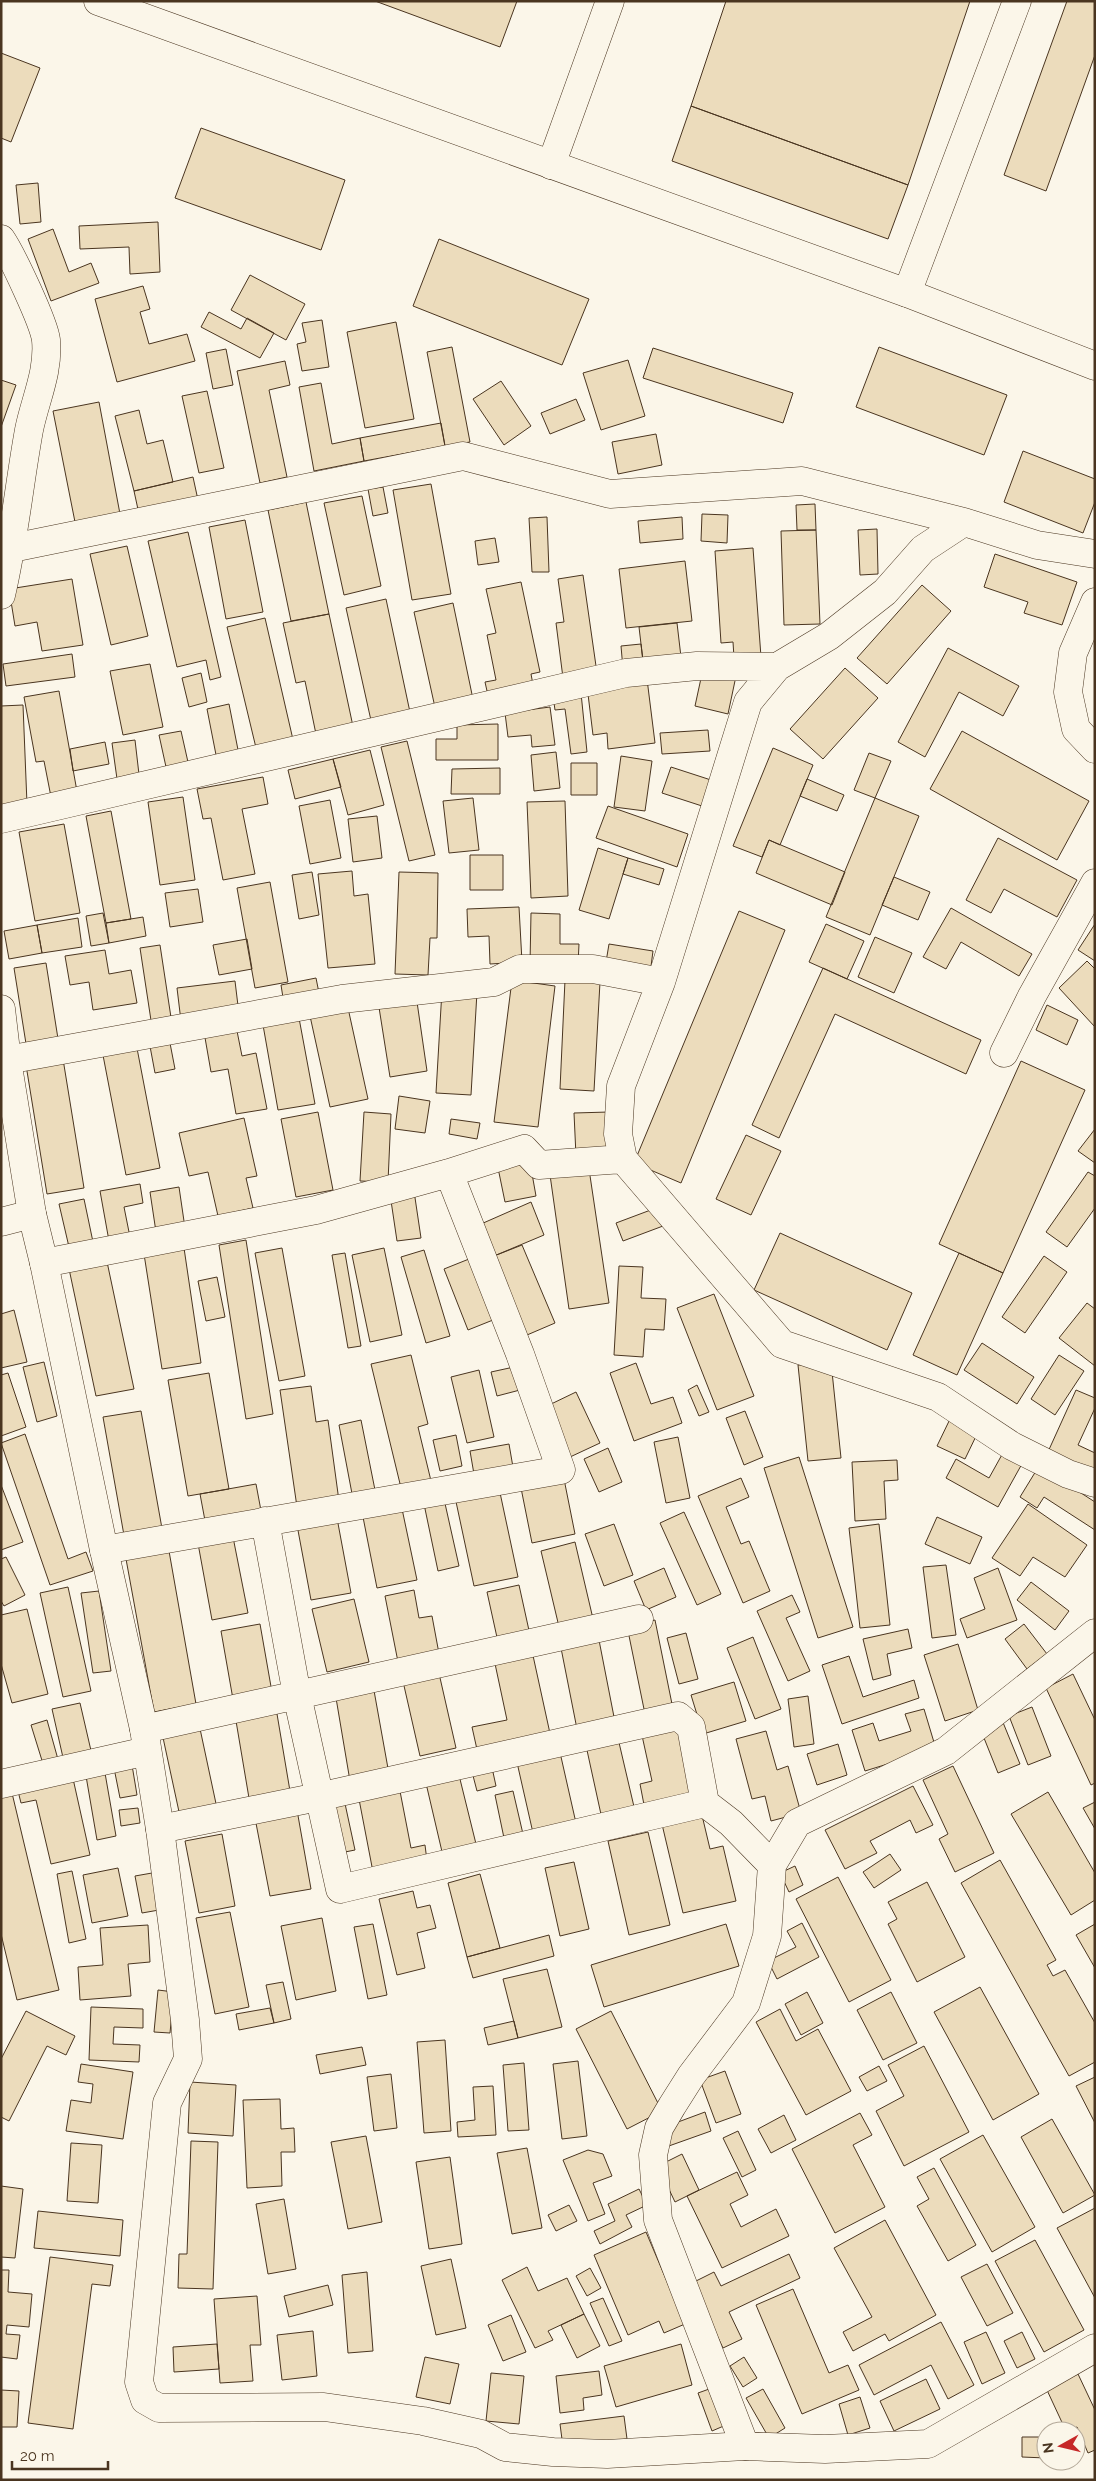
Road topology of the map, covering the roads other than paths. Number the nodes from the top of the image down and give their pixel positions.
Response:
1 (98, 1) edge
2 (610, 1) edge
3 (1017, 1) edge
4 (551, 165) junction
5 (1, 239) edge
6 (907, 293) junction
7 (1095, 366) edge
8 (964, 522) junction
9 (12, 548) junction
10 (1095, 554) edge
11 (1, 595) edge
12 (1095, 602) edge
13 (777, 667) junction
14 (1095, 749) edge
15 (1, 819) edge
16 (1095, 883) edge
17 (661, 982) junction
18 (1, 1009) edge
19 (1004, 1053) dead end
20 (7, 1060) junction
21 (623, 1159) junction
22 (449, 1173) junction
23 (32, 1214) junction
24 (1, 1222) edge
25 (44, 1263) junction
26 (1095, 1483) edge
27 (266, 1521) junction
28 (104, 1550) junction
29 (640, 1619) dead end
30 (1095, 1633) edge
31 (297, 1695) junction
32 (146, 1740) junction
33 (1, 1784) edge
34 (318, 1797) junction
35 (705, 1803) junction
36 (160, 1829) junction
37 (772, 1865) junction
38 (1095, 2348) edge
39 (746, 2446) junction

1 - 4 street
2 - 4 street
3 - 6 street
4 - 6 street
5 - 9 street
6 - 7 street
8 - 9 street
8 - 10 street
8 - 13 street
9 - 11 street
12 - 14 street
13 - 15 street
13 - 17 street
16 - 19 street
17 - 20 street
17 - 21 street
18 - 20 street
20 - 23 street
21 - 22 street
21 - 26 street
22 - 25 street
22 - 27 street
23 - 24 street
23 - 25 street
25 - 28 street
27 - 28 street
27 - 31 street
28 - 32 street
29 - 31 street
30 - 37 street
31 - 32 street
31 - 34 street
32 - 33 street
32 - 36 street
34 - 35 street
34 - 35 street
34 - 36 street
35 - 37 street
36 - 39 street
37 - 39 street
38 - 39 street

